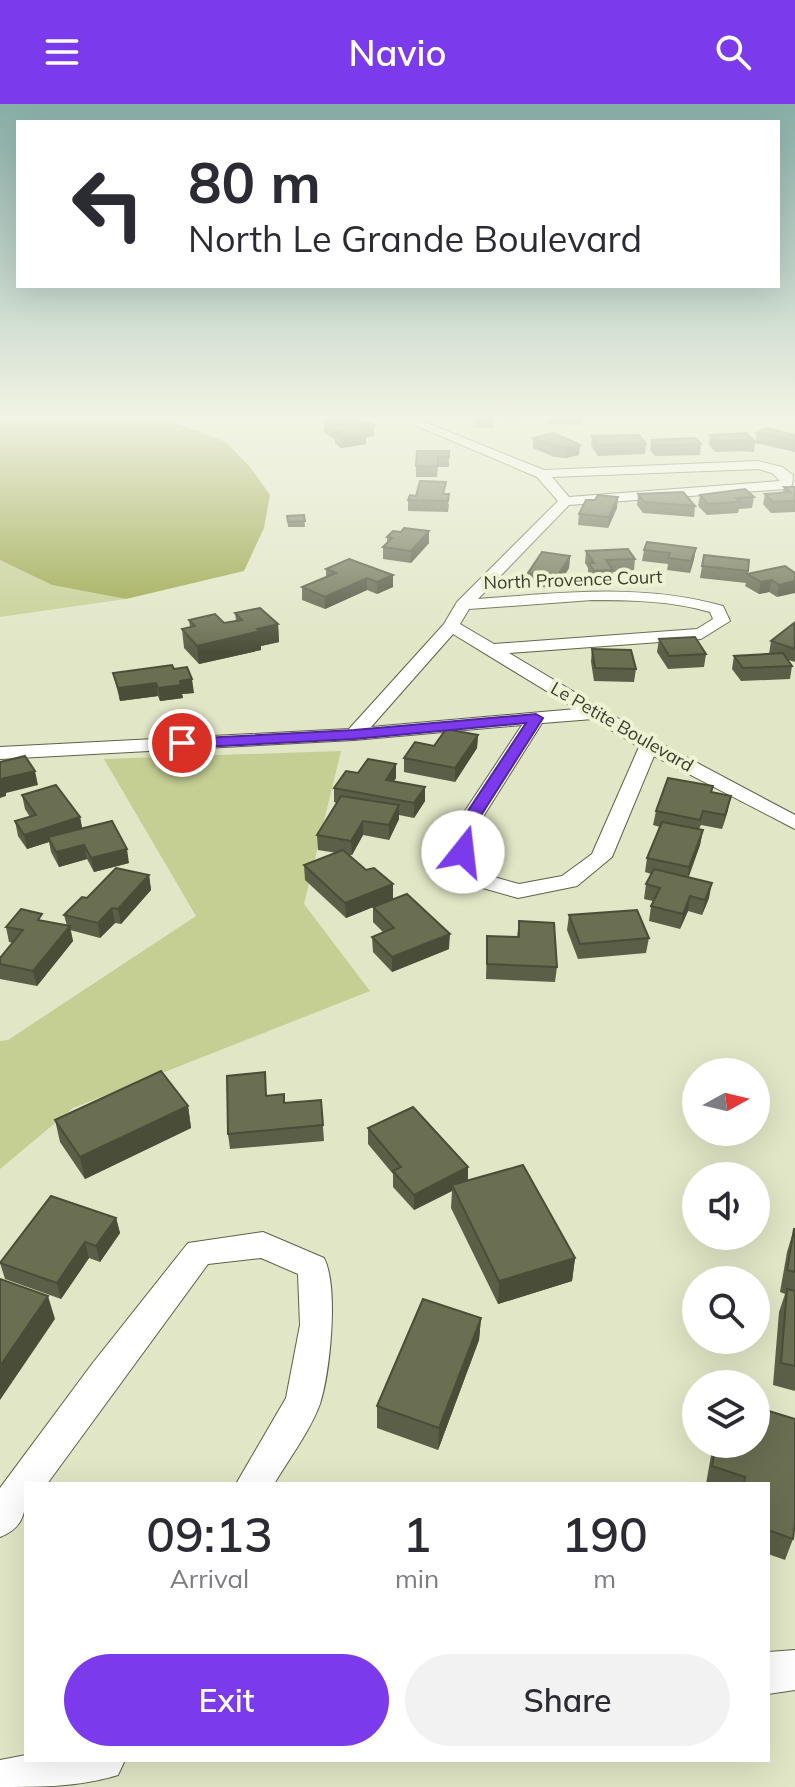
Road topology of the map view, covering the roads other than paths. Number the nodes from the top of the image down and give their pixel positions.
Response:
1 (560, 496) edge
2 (650, 496) edge
3 (565, 501) junction
4 (463, 605) junction
5 (451, 626) junction
6 (487, 650) junction
7 (597, 713) junction
8 (536, 718) junction
9 (354, 734) junction
10 (649, 745) junction
11 (0, 753) edge
12 (795, 823) edge
13 (27, 1482) edge
14 (255, 1482) edge
15 (24, 1486) edge
16 (0, 1519) edge
17 (795, 1670) edge
18 (770, 1673) edge
19 (88, 1767) edge
20 (0, 1782) edge

1 - 3 street
2 - 3 street
3 - 4 street
4 - 5 street
4 - 6 street, North Provence Court
5 - 6 street, Le Petite Boulevard
5 - 9 street
6 - 7 street, Le Petite Boulevard
7 - 8 street
7 - 10 street, Le Petite Boulevard
8 - 9 street
8 - 10 street
9 - 11 street
10 - 12 street, Le Petite Boulevard
13 - 14 street
15 - 16 street
17 - 18 street
19 - 20 street

